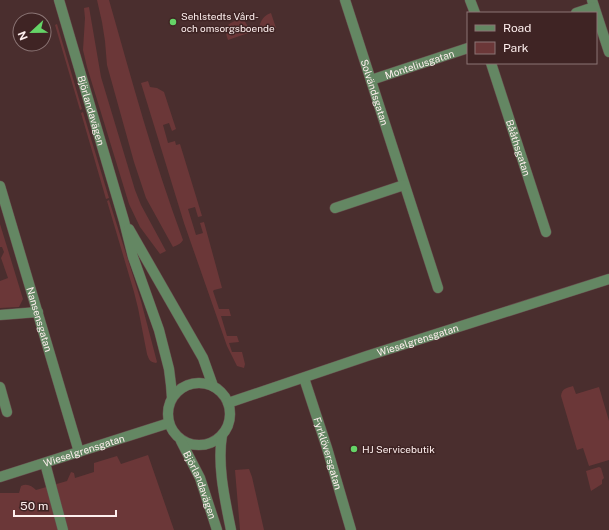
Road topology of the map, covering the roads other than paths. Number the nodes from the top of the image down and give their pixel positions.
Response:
1 (59, 0) edge
2 (345, 0) edge
3 (470, 0) edge
4 (593, 4) edge
5 (475, 12) edge
6 (578, 12) edge
7 (597, 16) edge
8 (467, 48) edge
9 (609, 52) edge
10 (491, 64) edge
11 (371, 80) junction
12 (404, 185) junction
13 (0, 186) edge
14 (335, 208) dead end
15 (124, 221) junction
16 (546, 232) dead end
17 (609, 278) edge
18 (438, 288) dead end
19 (38, 312) junction
20 (0, 315) edge
21 (304, 378) junction
22 (213, 386) junction
23 (0, 387) edge
24 (172, 398) junction
25 (228, 403) junction
26 (7, 412) dead end
27 (169, 424) junction
28 (222, 435) junction
29 (181, 441) junction
30 (80, 452) junction
31 (45, 463) junction
32 (0, 477) edge
33 (63, 530) edge
34 (217, 530) edge
35 (231, 530) edge
36 (351, 530) edge

1 - 15 street, Björlandavägen
2 - 11 street, Solvändsgatan
3 - 5 street
4 - 6 street
7 - 9 street
8 - 11 street, Monteliusgatan
10 - 16 street, Bååthsgatan
11 - 12 street, Solvändsgatan
12 - 14 street
12 - 18 street, Solvändsgatan
13 - 19 street, Nansensgatan
15 - 22 street, Björlandavägen
15 - 24 street, Björlandavägen
17 - 21 street, Wieselgrensgatan
19 - 20 street
19 - 30 street, Nansensgatan
21 - 25 street, Wieselgrensgatan
21 - 36 street, Fyrklöversgatan
22 - 24 street
22 - 25 street, Björlandavägen
23 - 26 street
24 - 27 street, Björlandavägen
25 - 28 street, Björlandavägen
27 - 29 street, Björlandavägen
27 - 30 street, Wieselgrensgatan
28 - 29 street, Björlandavägen
28 - 35 street, Björlandavägen
29 - 34 street, Björlandavägen
30 - 31 street, Wieselgrensgatan
31 - 32 street, Wieselgrensgatan
31 - 33 street

